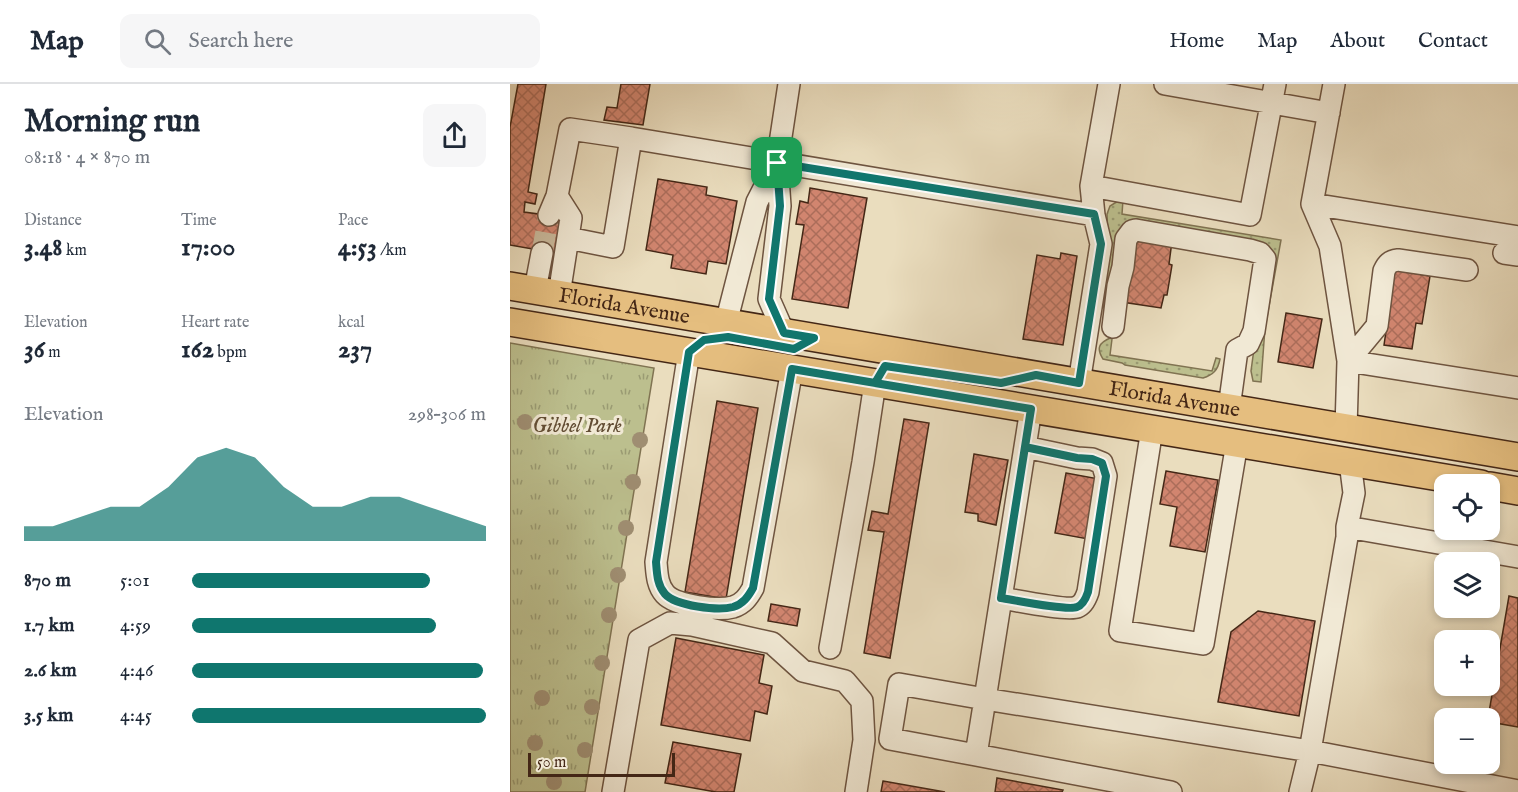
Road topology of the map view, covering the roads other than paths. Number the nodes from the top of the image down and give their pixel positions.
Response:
1 (789, 84) edge
2 (1109, 84) edge
3 (1165, 84) edge
4 (1334, 84) edge
5 (1274, 93) edge
6 (1329, 112) junction
7 (631, 138) junction
8 (777, 163) junction
9 (1091, 186) junction
10 (1312, 204) junction
11 (1094, 214) junction
12 (568, 238) junction
13 (1513, 249) edge
14 (542, 253) tunnel mouth
15 (1467, 270) dead end
16 (535, 290) edge
17 (510, 322) edge
18 (726, 323) junction
19 (1113, 327) dead end
20 (784, 333) junction
21 (814, 338) junction
22 (689, 352) junction
23 (1348, 361) junction
24 (792, 369) junction
25 (1036, 375) junction
26 (875, 383) junction
27 (1079, 383) junction
28 (1518, 387) edge
29 (1229, 408) junction
30 (1031, 409) junction
31 (1346, 428) junction
32 (1152, 429) junction
33 (1237, 444) junction
34 (1025, 447) junction
35 (1518, 457) edge
36 (1350, 462) junction
37 (1434, 476) edge
38 (1500, 488) edge
39 (1518, 491) edge
40 (1347, 527) junction
41 (1518, 557) edge
42 (1001, 598) junction
43 (830, 648) dead end
44 (985, 699) junction
45 (1310, 752) junction
46 (976, 755) junction
47 (1518, 791) edge
48 (613, 792) edge
49 (856, 792) edge
50 (1171, 792) edge
51 (1300, 792) edge

1 - 8 lane
2 - 9 lane
3 - 5 lane
4 - 6 lane
5 - 6 lane
5 - 9 lane
6 - 10 lane
7 - 8 lane
7 - 12 lane
7 - 12 lane
8 - 11 lane
8 - 18 lane
8 - 20 lane
9 - 11 lane
10 - 13 lane
10 - 23 lane
11 - 27 lane
12 - 16 lane
14 - 16 lane
15 - 23 lane
16 - 18 main road, Florida Avenue
17 - 22 main road, Florida Avenue
18 - 20 main road, Florida Avenue
19 - 29 lane
20 - 21 main road, Florida Avenue
21 - 22 main road
21 - 25 main road, Florida Avenue
22 - 24 main road, Florida Avenue
22 - 24 lane
23 - 28 lane
23 - 31 lane
24 - 26 main road, Florida Avenue
25 - 26 main road
25 - 27 main road, Florida Avenue
26 - 30 main road, Florida Avenue
26 - 43 lane
27 - 29 main road, Florida Avenue
29 - 31 main road, Florida Avenue
30 - 32 main road, Florida Avenue
30 - 34 lane
31 - 35 main road, Florida Avenue
32 - 33 main road, Florida Avenue
32 - 33 lane
33 - 36 main road, Florida Avenue
34 - 42 lane
34 - 42 lane
36 - 37 main road, Florida Avenue
36 - 40 lane
38 - 39 main road
40 - 41 lane
40 - 45 lane
42 - 44 lane
44 - 45 lane
44 - 46 lane
44 - 46 lane
45 - 47 lane
45 - 51 lane
46 - 50 lane
48 - 49 lane

